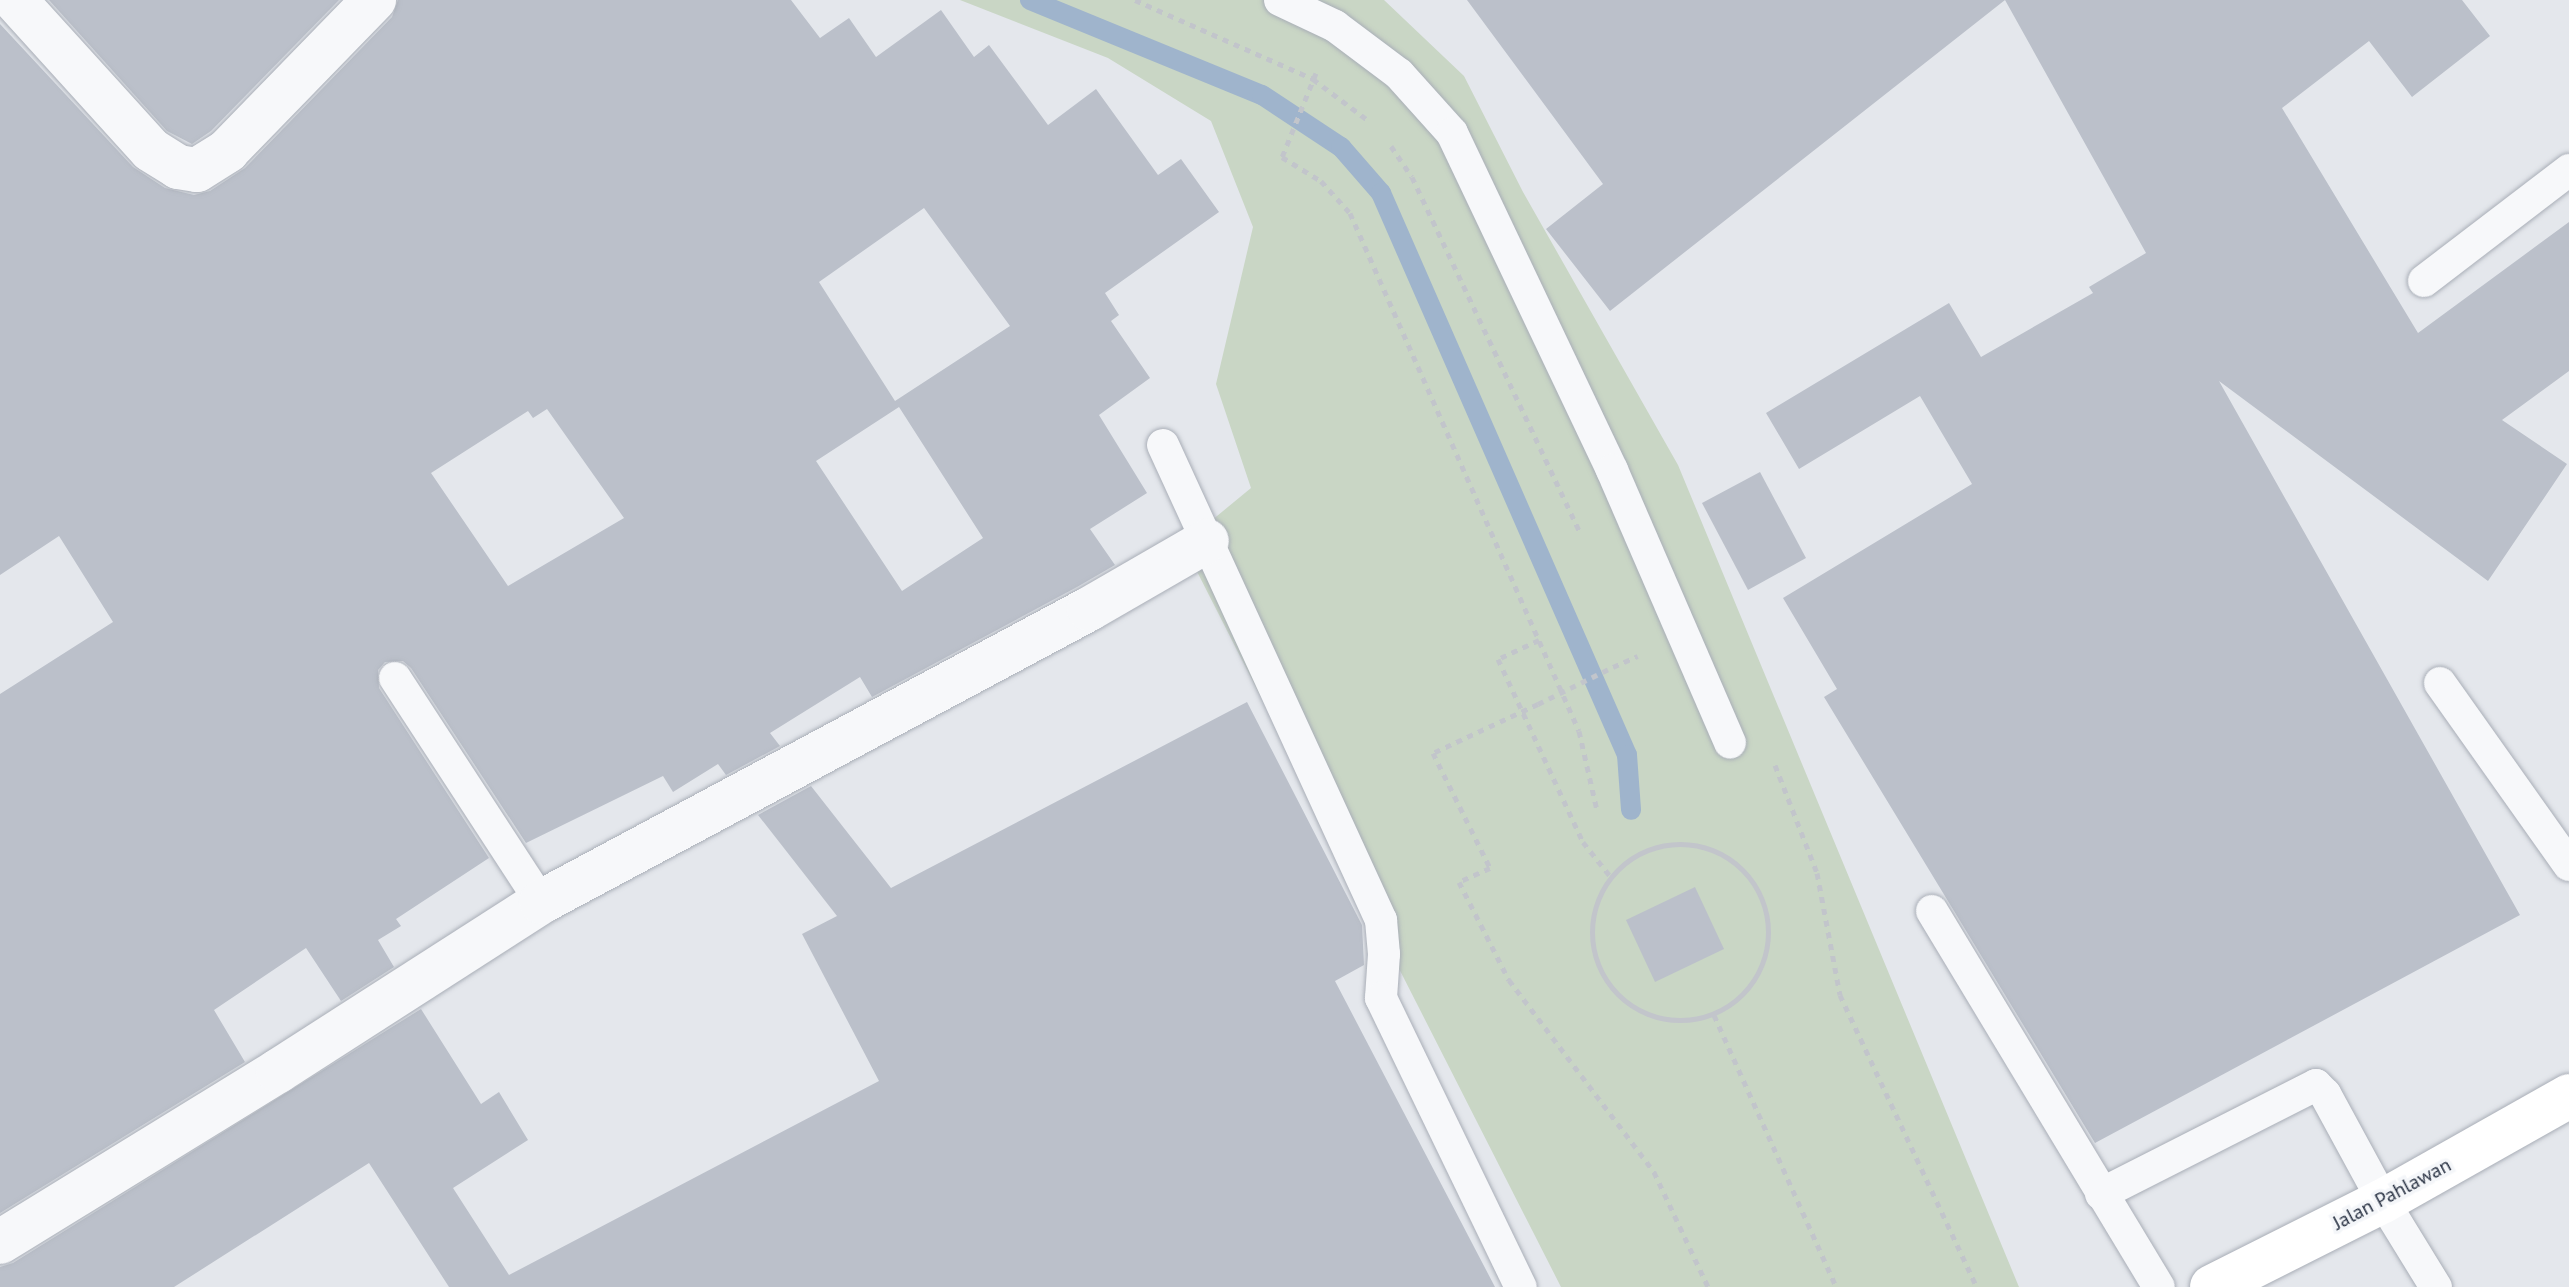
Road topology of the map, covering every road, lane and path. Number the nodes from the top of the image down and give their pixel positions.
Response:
1 (15, 0) edge
2 (374, 0) edge
3 (1135, 0) edge
4 (1280, 0) edge
5 (1313, 79) junction
6 (1380, 129) dead end
7 (1388, 141) dead end
8 (2569, 170) edge
9 (2424, 281) dead end
10 (1163, 445) dead end
11 (1207, 541) junction
12 (1585, 544) dead end
13 (1539, 640) junction
14 (1631, 642) dead end
15 (395, 678) dead end
16 (2440, 683) dead end
17 (1524, 712) junction
18 (1730, 743) dead end
19 (1772, 758) dead end
20 (1597, 810) dead end
21 (2569, 865) edge
22 (1610, 876) junction
23 (541, 902) junction
24 (1932, 911) dead end
25 (1714, 1015) junction
26 (2569, 1096) edge
27 (2101, 1194) junction
28 (2383, 1201) junction
29 (0, 1242) edge
30 (1521, 1287) edge
31 (1708, 1287) edge
32 (1836, 1287) edge
33 (1977, 1287) edge
34 (2159, 1287) edge
35 (2212, 1287) edge
36 (2436, 1287) edge

1 - 2 street
3 - 5 path
4 - 18 lane
5 - 6 path
5 - 13 path
7 - 12 path
8 - 9 lane
10 - 11 lane
11 - 23 street
11 - 30 lane
13 - 17 path
13 - 20 path
14 - 17 path, bridge
15 - 23 lane
16 - 21 lane
17 - 22 path
17 - 31 path
19 - 33 path
22 - 25 path
22 - 25 path
23 - 29 street
24 - 27 lane
25 - 32 path
26 - 28 main road, Jalan Pahlawan
27 - 28 lane
27 - 34 lane
28 - 35 main road, Jalan Pahlawan
28 - 36 lane

